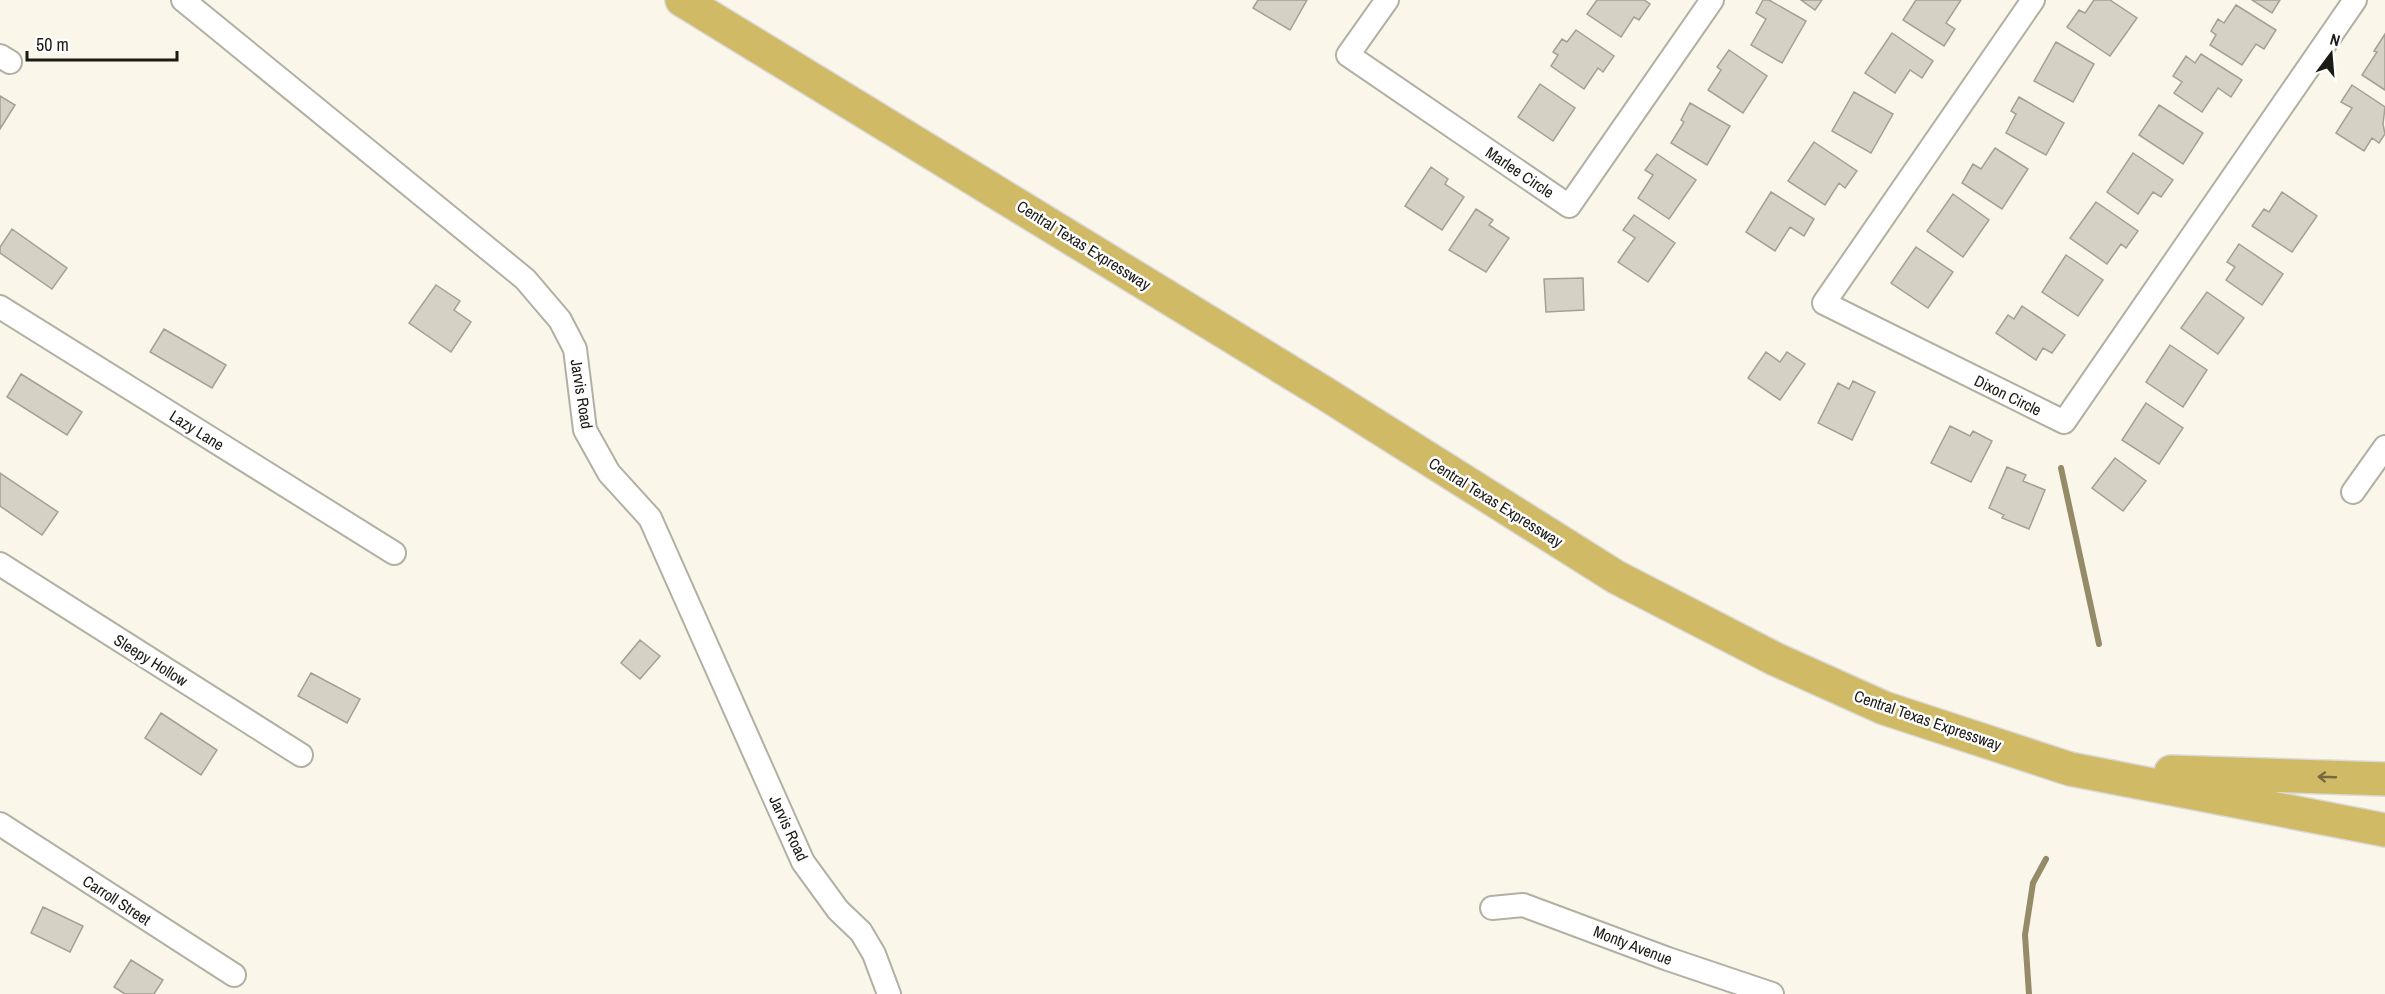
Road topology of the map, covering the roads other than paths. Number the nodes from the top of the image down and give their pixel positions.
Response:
1 (183, 0) edge
2 (682, 0) edge
3 (1387, 0) edge
4 (1712, 0) edge
5 (2033, 0) edge
6 (2355, 0) edge
7 (0, 308) edge
8 (2385, 447) edge
9 (2353, 492) dead end
10 (394, 553) dead end
11 (0, 564) edge
12 (301, 755) dead end
13 (2070, 769) junction
14 (2385, 779) edge
15 (0, 825) edge
16 (2385, 830) edge
17 (1492, 908) dead end
18 (234, 975) dead end
19 (890, 994) edge
20 (1772, 994) edge

1 - 19 street, Jarvis Road
2 - 13 highway, Central Texas Expressway
3 - 4 street, Marlee Circle
5 - 6 street, Dixon Circle
7 - 10 street, Lazy Lane
8 - 9 street
11 - 12 street, Sleepy Hollow
14 -> 13 highway
13 - 16 highway, Central Texas Expressway
15 - 18 street, Carroll Street
17 - 20 street, Monty Avenue

